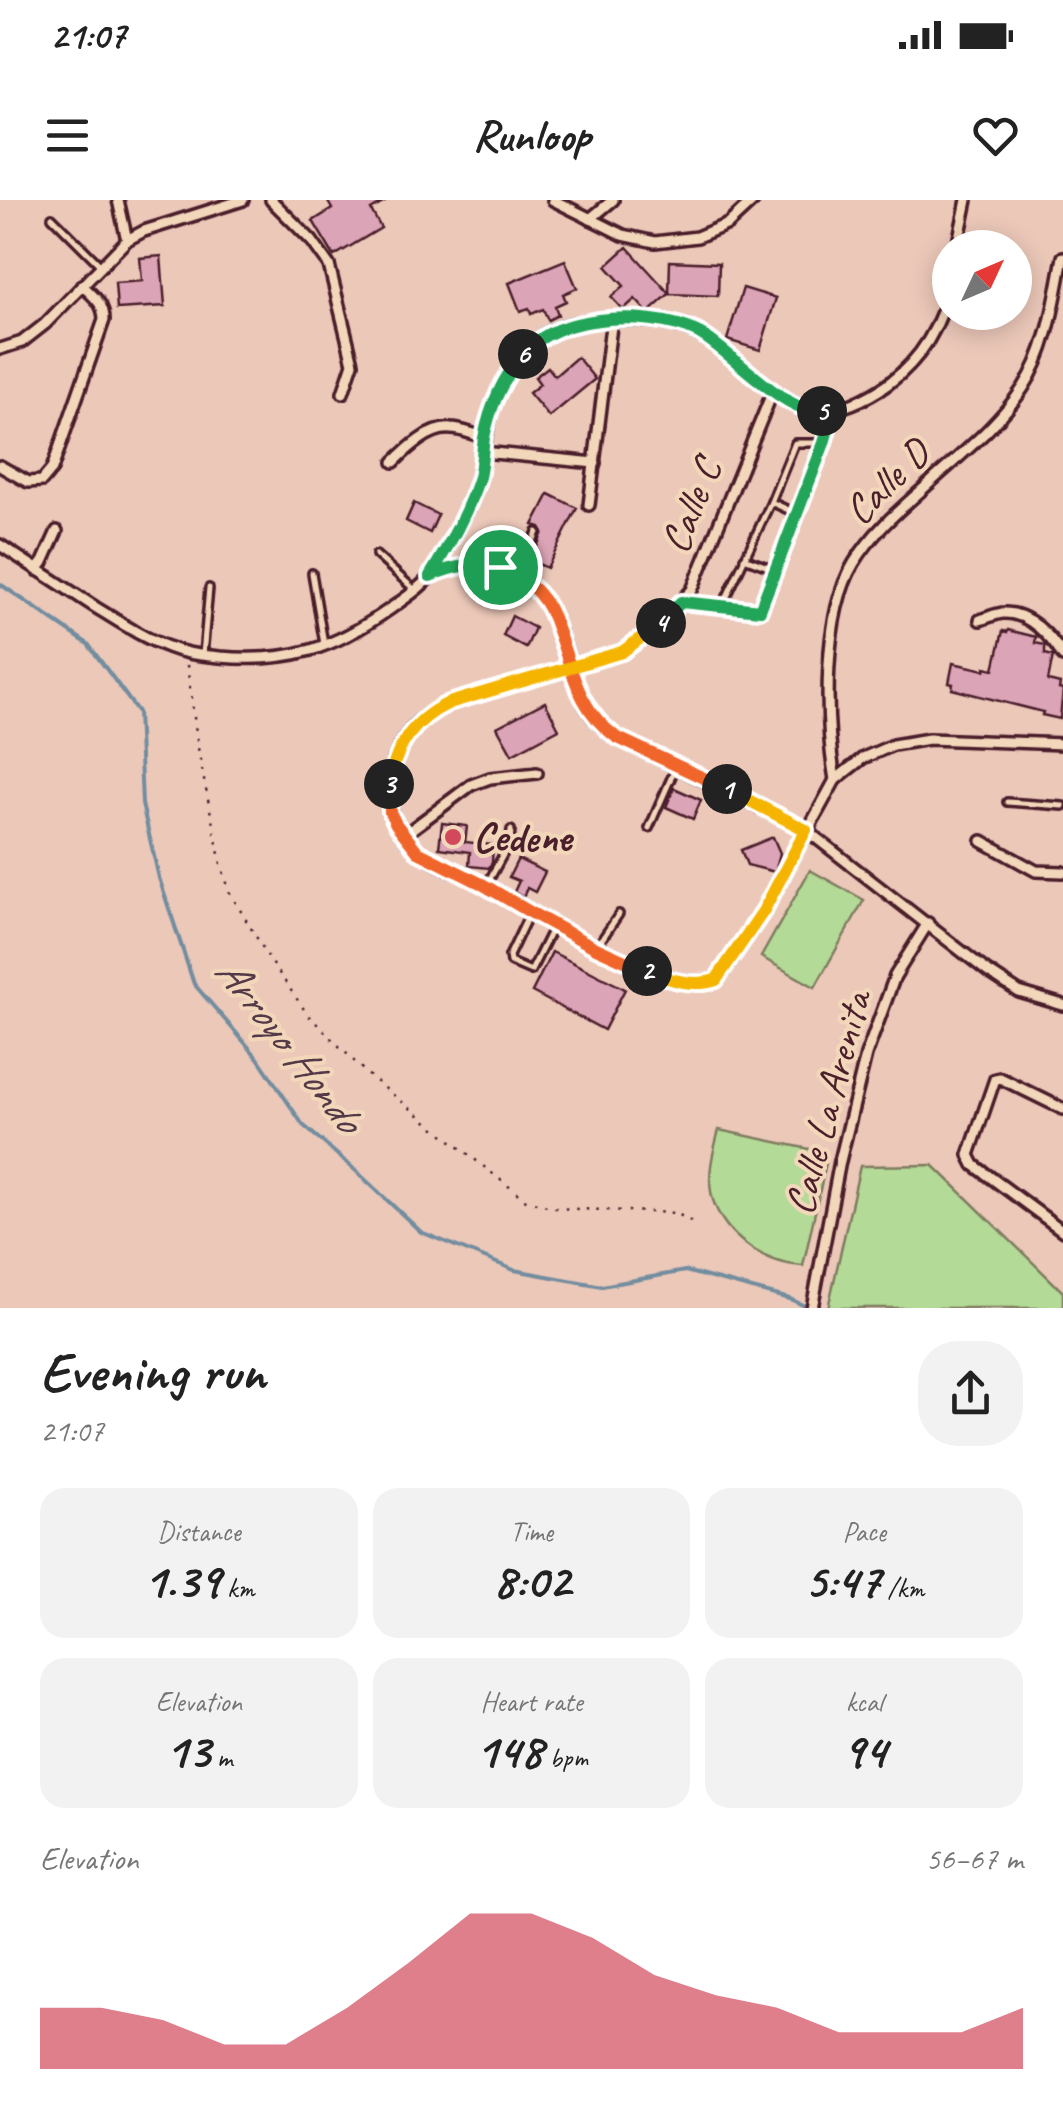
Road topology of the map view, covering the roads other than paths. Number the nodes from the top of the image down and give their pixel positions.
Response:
1 (118, 200) edge
2 (243, 200) edge
3 (271, 200) edge
4 (553, 200) edge
5 (613, 200) edge
6 (754, 200) edge
7 (967, 200) edge
8 (52, 217) dead end
9 (590, 219) junction
10 (961, 230) edge
11 (127, 240) junction
12 (1063, 257) edge
13 (101, 266) junction
14 (82, 285) junction
15 (612, 318) junction
16 (934, 330) edge
17 (0, 349) edge
18 (773, 391) junction
19 (344, 393) dead end
20 (834, 408) junction
21 (484, 438) junction
22 (824, 443) junction
23 (483, 452) junction
24 (394, 462) dead end
25 (594, 464) junction
26 (0, 466) edge
27 (771, 502) junction
28 (590, 505) dead end
29 (797, 514) junction
30 (57, 530) dead end
31 (537, 532) dead end
32 (0, 545) edge
33 (376, 556) dead end
34 (744, 558) junction
35 (37, 570) junction
36 (776, 570) junction
37 (312, 574) dead end
38 (430, 576) junction
39 (518, 576) junction
40 (209, 588) dead end
41 (416, 590) junction
42 (681, 602) junction
43 (722, 606) junction
44 (980, 620) dead end
45 (324, 646) junction
46 (202, 655) junction
47 (1063, 656) edge
48 (572, 668) junction
49 (1063, 744) edge
50 (676, 766) junction
51 (537, 773) dead end
52 (835, 780) junction
53 (1007, 802) dead end
54 (1063, 806) edge
55 (649, 828) dead end
56 (511, 830) dead end
57 (806, 830) junction
58 (404, 835) junction
59 (982, 841) dead end
60 (1063, 872) edge
61 (486, 886) junction
62 (530, 912) junction
63 (619, 914) dead end
64 (928, 923) junction
65 (554, 925) junction
66 (596, 948) junction
67 (1063, 1005) edge
68 (1063, 1109) edge
69 (1063, 1230) edge
70 (812, 1308) edge

1 - 11 street
2 - 11 street
3 - 19 street
4 - 9 street
5 - 9 street
6 - 9 street
7 - 10 street
8 - 13 lane
11 - 13 street
12 - 52 street, Calle D
13 - 14 street
14 - 17 street
14 - 26 street
15 - 18 street
15 - 21 street
15 - 25 street
16 - 20 street
18 - 20 street
18 - 42 street, Calle C
20 - 22 lane
21 - 23 street
21 - 24 street
22 - 27 lane
22 - 29 lane
23 - 25 street
23 - 38 street
25 - 28 street
27 - 29 lane
27 - 34 lane
29 - 36 lane
30 - 35 street
31 - 39 lane
32 - 35 street
33 - 41 lane
34 - 36 lane
34 - 43 lane
35 - 46 street
36 - 43 lane
37 - 45 lane
38 - 39 street
38 - 41 street
39 - 48 street
40 - 46 lane
41 - 45 street
42 - 43 lane
42 - 48 street, Calle C
44 - 47 street
45 - 46 street
48 - 50 street
48 - 58 street, Calle C
49 - 52 street
50 - 55 lane
50 - 57 street
51 - 58 street
52 - 57 street
53 - 54 lane
56 - 61 lane
57 - 64 street
57 - 66 street
58 - 61 street
59 - 60 street
61 - 62 street
62 - 65 street
62 - 65 lane
63 - 66 lane
64 - 67 street
64 - 70 street, Calle La Arenita
65 - 66 street
68 - 69 street

